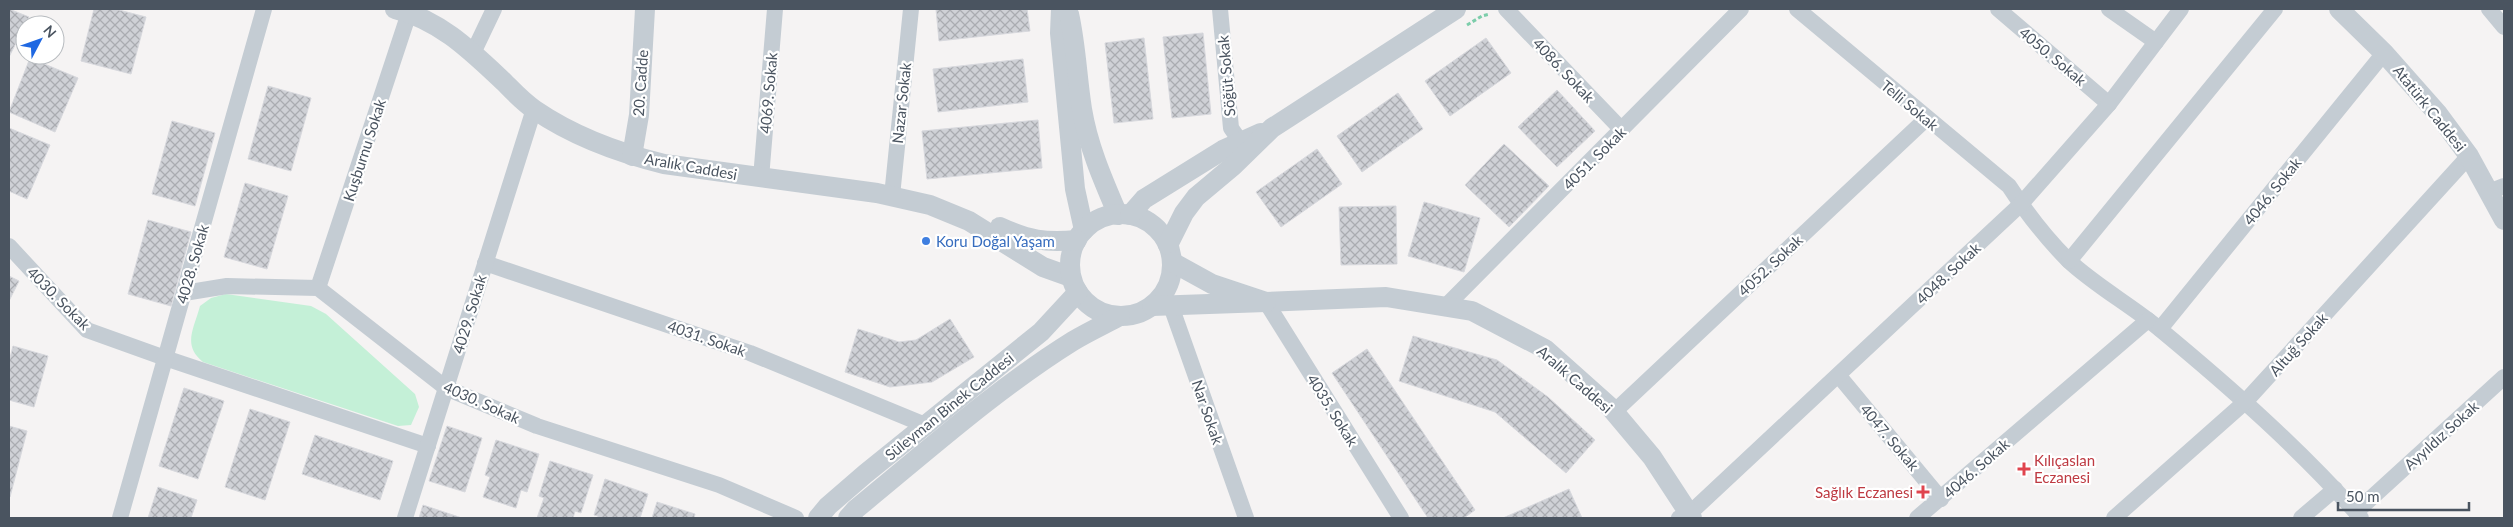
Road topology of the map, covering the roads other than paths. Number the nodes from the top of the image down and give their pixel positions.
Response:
1 (264, 9) edge
2 (494, 9) edge
3 (645, 9) edge
4 (775, 9) edge
5 (911, 9) edge
6 (1061, 9) edge
7 (1068, 9) edge
8 (1220, 9) edge
9 (1456, 9) edge
10 (1506, 9) edge
11 (1741, 9) edge
12 (1797, 9) edge
13 (1998, 9) edge
14 (2109, 9) edge
15 (2181, 9) edge
16 (2275, 9) edge
17 (2489, 9) edge
18 (2342, 10) edge
19 (402, 11) edge
20 (2504, 27) edge
21 (2156, 42) junction
22 (474, 53) junction
23 (2384, 53) junction
24 (2109, 104) junction
25 (534, 110) junction
26 (1926, 119) junction
27 (1272, 128) junction
28 (1622, 130) junction
29 (1240, 141) junction
30 (632, 156) junction
31 (2469, 156) junction
32 (761, 178) junction
33 (2497, 189) edge
34 (892, 196) junction
35 (2020, 204) junction
36 (1124, 215) junction
37 (2504, 220) edge
38 (969, 221) junction
39 (1080, 235) junction
40 (9, 246) edge
41 (1170, 254) junction
42 (2069, 261) junction
43 (485, 263) junction
44 (1074, 284) junction
45 (318, 288) junction
46 (184, 293) junction
47 (1266, 302) junction
48 (1447, 305) junction
49 (1161, 306) junction
50 (1120, 316) junction
51 (2154, 325) junction
52 (165, 358) junction
53 (1839, 376) junction
54 (2504, 377) edge
55 (446, 388) junction
56 (2245, 402) junction
57 (1614, 412) junction
58 (925, 425) junction
59 (428, 446) junction
60 (2335, 489) junction
61 (1941, 499) junction
62 (2359, 515) edge
63 (1687, 517) edge
64 (120, 518) edge
65 (405, 518) edge
66 (796, 518) edge
67 (818, 518) edge
68 (848, 518) edge
69 (1246, 518) edge
70 (1401, 518) edge
71 (1917, 518) edge
72 (2114, 518) edge
73 (2302, 518) edge

1 - 46 street, 4028. Sokak
2 - 22 street
3 - 30 street, 20. Cadde
4 - 32 street, 4069. Sokak
5 - 34 street, Nazar Sokak
6 - 39 street
7 - 36 street
8 - 29 street, Söğüt Sokak
9 - 27 street
10 - 28 street, 4086. Sokak
11 - 28 street, 4051. Sokak
12 - 26 street, Telli Sokak
13 - 24 street, 4050. Sokak
14 - 21 street
15 - 21 street, 4048. Sokak
16 - 42 street
17 - 20 street
18 - 23 street, Atatürk Caddesi
19 - 22 street, Aralık Caddesi
19 - 45 street, Kuşburnu Sokak
21 - 24 street, 4048. Sokak
22 - 25 street, Aralık Caddesi
23 - 31 street, Atatürk Caddesi
23 - 51 street, 4046. Sokak
24 - 35 street, 4048. Sokak
25 - 30 street, Aralık Caddesi
25 - 43 street, 4029. Sokak
26 - 35 street, Telli Sokak
26 - 57 street, 4052. Sokak
27 - 29 street
27 - 41 street
28 - 48 street, 4051. Sokak
29 - 36 street
30 - 32 street, Aralık Caddesi
31 - 33 street, Atatürk Caddesi
31 - 56 street, Altuğ Sokak
32 - 34 street, Aralık Caddesi
33 - 37 street, Atatürk Caddesi
34 - 38 street, Aralık Caddesi
35 - 42 street, Telli Sokak
35 - 53 street, 4048. Sokak
36 - 39 street
36 - 41 street
38 - 39 street, Aralık Caddesi
38 - 44 street, Aralık Caddesi
39 - 44 street
40 - 52 street, 4030. Sokak
41 - 47 street
41 - 49 street
42 - 51 street, Telli Sokak
43 - 55 street, 4029. Sokak
43 - 58 street, 4031. Sokak
44 - 50 street
44 - 58 street, Süleyman Binek Caddesi
45 - 46 street
45 - 55 street, 4030. Sokak
46 - 52 street, 4028. Sokak
47 - 48 street, Aralık Caddesi
47 - 49 street, Aralık Caddesi
47 - 70 street, 4035. Sokak
48 - 57 street, Aralık Caddesi
49 - 50 street
49 - 69 street, Nar Sokak
50 - 68 street, Süleyman Binek Caddesi
51 - 56 street, Telli Sokak
51 - 61 street, 4046. Sokak
52 - 59 street, 4030. Sokak
52 - 64 street, 4028. Sokak
53 - 61 street, 4047. Sokak
53 - 63 street, 4048. Sokak
54 - 62 street, Ayyıldız Sokak
55 - 59 street, 4029. Sokak
55 - 66 street, 4030. Sokak
56 - 60 street, Telli Sokak
56 - 72 street, Altuğ Sokak
57 - 63 street, Aralık Caddesi
58 - 67 street, Süleyman Binek Caddesi
59 - 65 street, 4029. Sokak
60 - 62 street, Telli Sokak
60 - 73 street
61 - 71 street, 4046. Sokak

